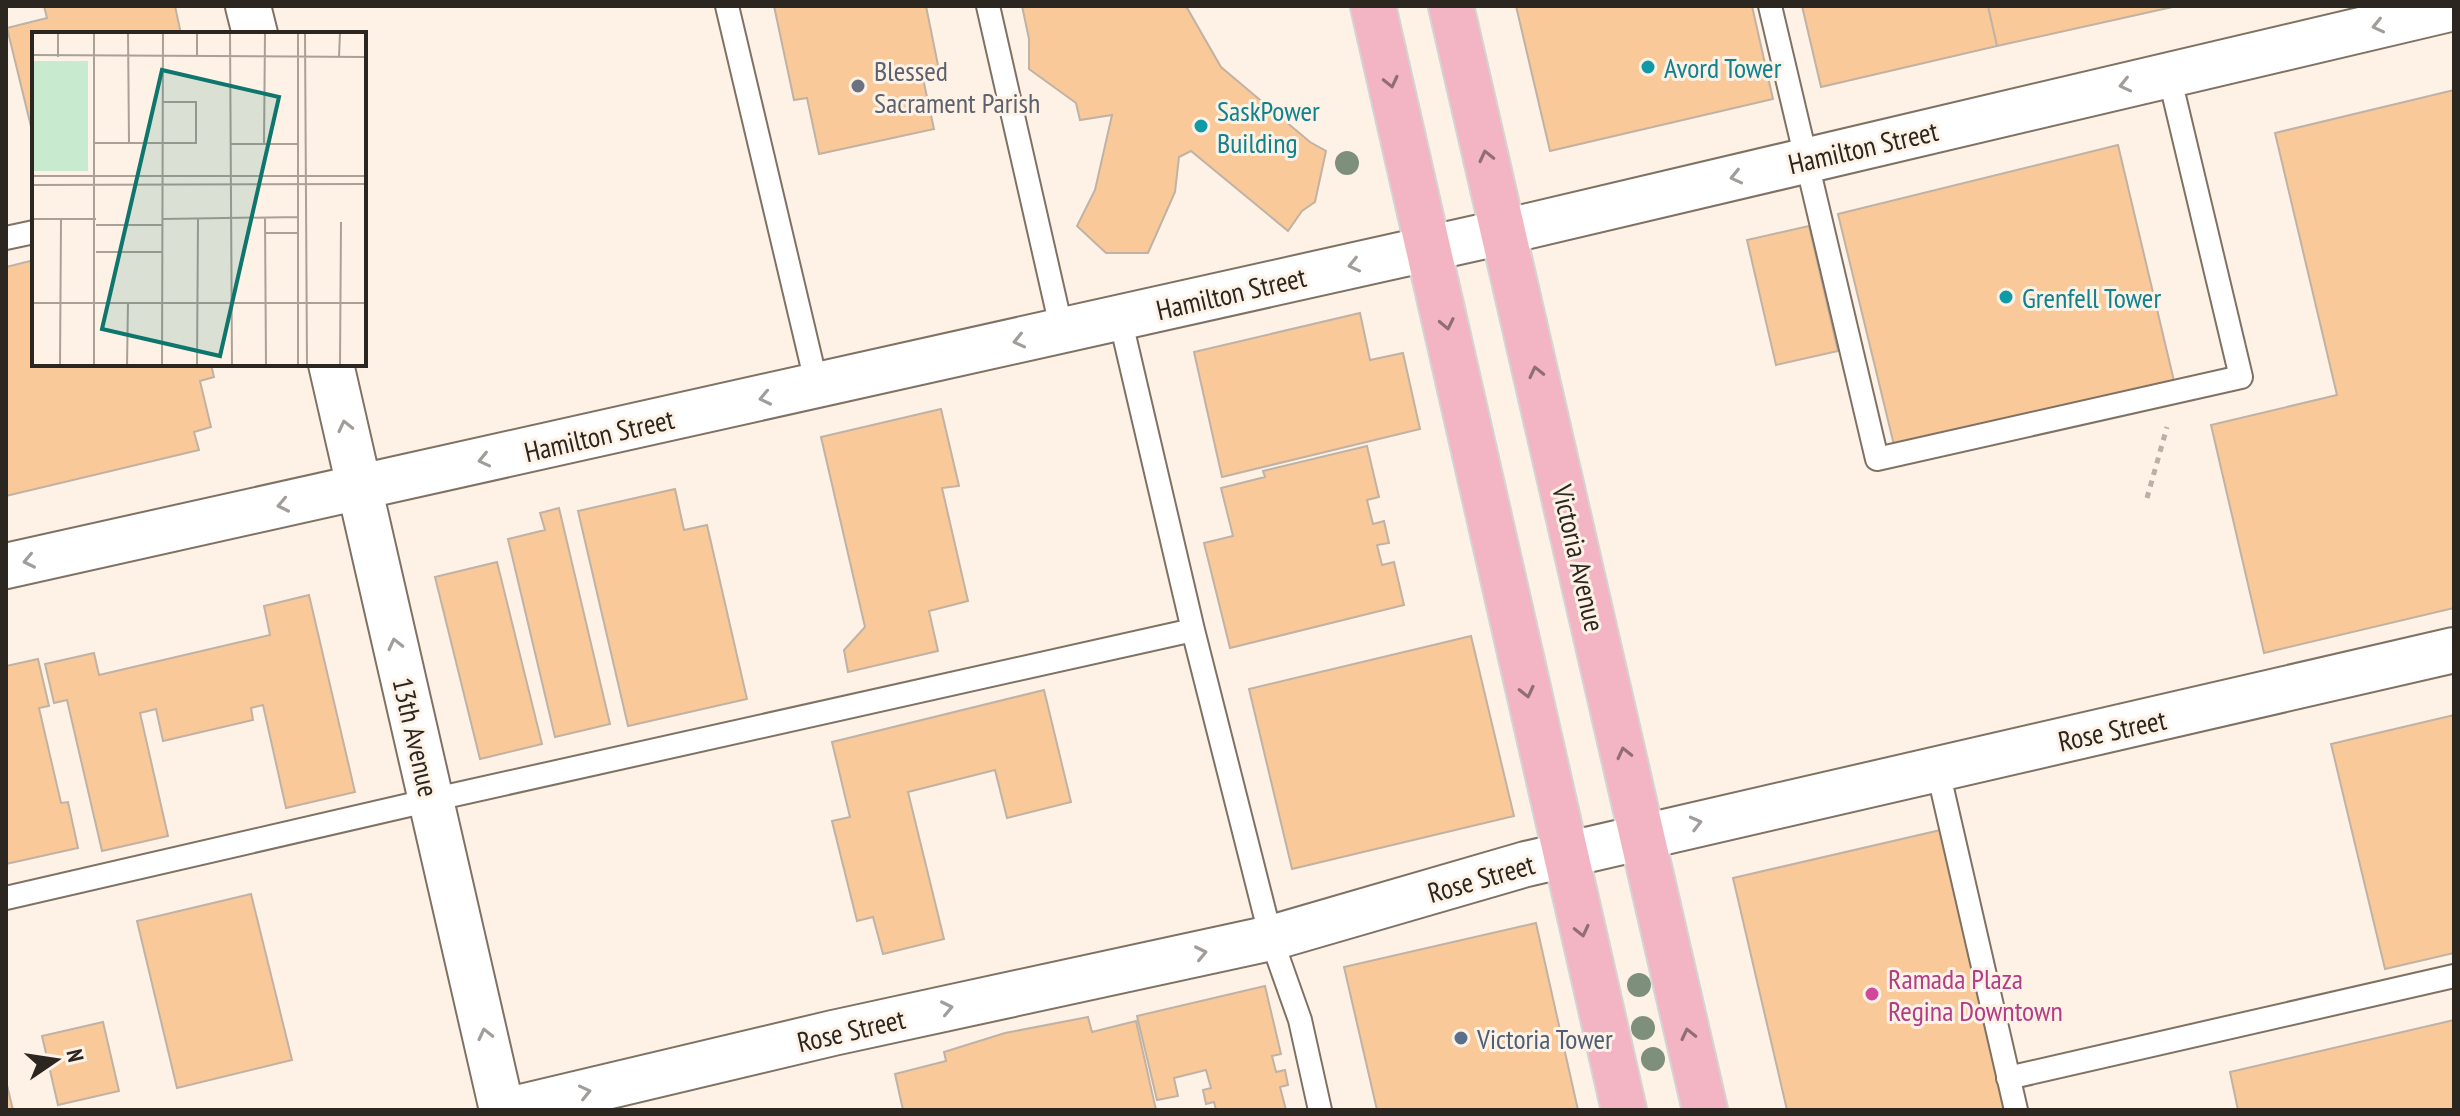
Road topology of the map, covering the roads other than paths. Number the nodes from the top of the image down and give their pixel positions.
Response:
1 (248, 6) edge
2 (727, 6) edge
3 (988, 6) edge
4 (1373, 6) edge
5 (1451, 6) edge
6 (1770, 6) edge
7 (2454, 8) edge
8 (254, 32) edge
9 (2169, 75) junction
10 (1806, 161) junction
11 (32, 232) edge
12 (1503, 232) junction
13 (6, 238) edge
14 (1430, 248) junction
15 (1120, 318) junction
16 (1062, 331) junction
17 (331, 366) edge
18 (817, 386) junction
19 (360, 488) junction
20 (6, 566) edge
21 (1193, 630) junction
22 (2454, 650) edge
23 (1938, 771) junction
24 (431, 800) junction
25 (1643, 836) junction
26 (1565, 854) junction
27 (6, 898) edge
28 (1271, 938) junction
29 (2454, 976) edge
30 (2008, 1078) junction
31 (502, 1110) edge
32 (509, 1110) edge
33 (1320, 1110) edge
34 (1624, 1110) edge
35 (1705, 1110) edge
36 (2016, 1110) edge

1 - 8 street
2 - 18 lane
3 - 16 lane
4 -> 14 main road
12 -> 5 main road, Victoria Avenue
6 - 10 lane
7 -> 9 street, Hamilton Street
9 -> 10 street, Hamilton Street
9 - 10 lane
10 -> 12 street, Hamilton Street
11 - 13 lane
12 - 14 street, Hamilton Street
25 -> 12 main road, Victoria Avenue
14 -> 15 street, Hamilton Street
14 -> 26 main road
15 - 16 street, Hamilton Street
15 - 21 lane
16 -> 18 street, Hamilton Street
19 -> 17 street, 13th Avenue
18 -> 19 street, Hamilton Street
19 -> 20 street, Hamilton Street
24 -> 19 street, 13th Avenue
21 - 24 lane
21 - 28 lane
22 - 23 street, Rose Street
25 -> 23 street, Rose Street
23 - 30 lane
24 - 27 lane
31 -> 24 street, 13th Avenue
25 - 26 street, Rose Street
35 -> 25 main road, Victoria Avenue
26 - 28 street, Rose Street
26 -> 34 main road
32 -> 28 street, Rose Street
28 - 33 lane
29 - 30 lane
30 - 36 lane

